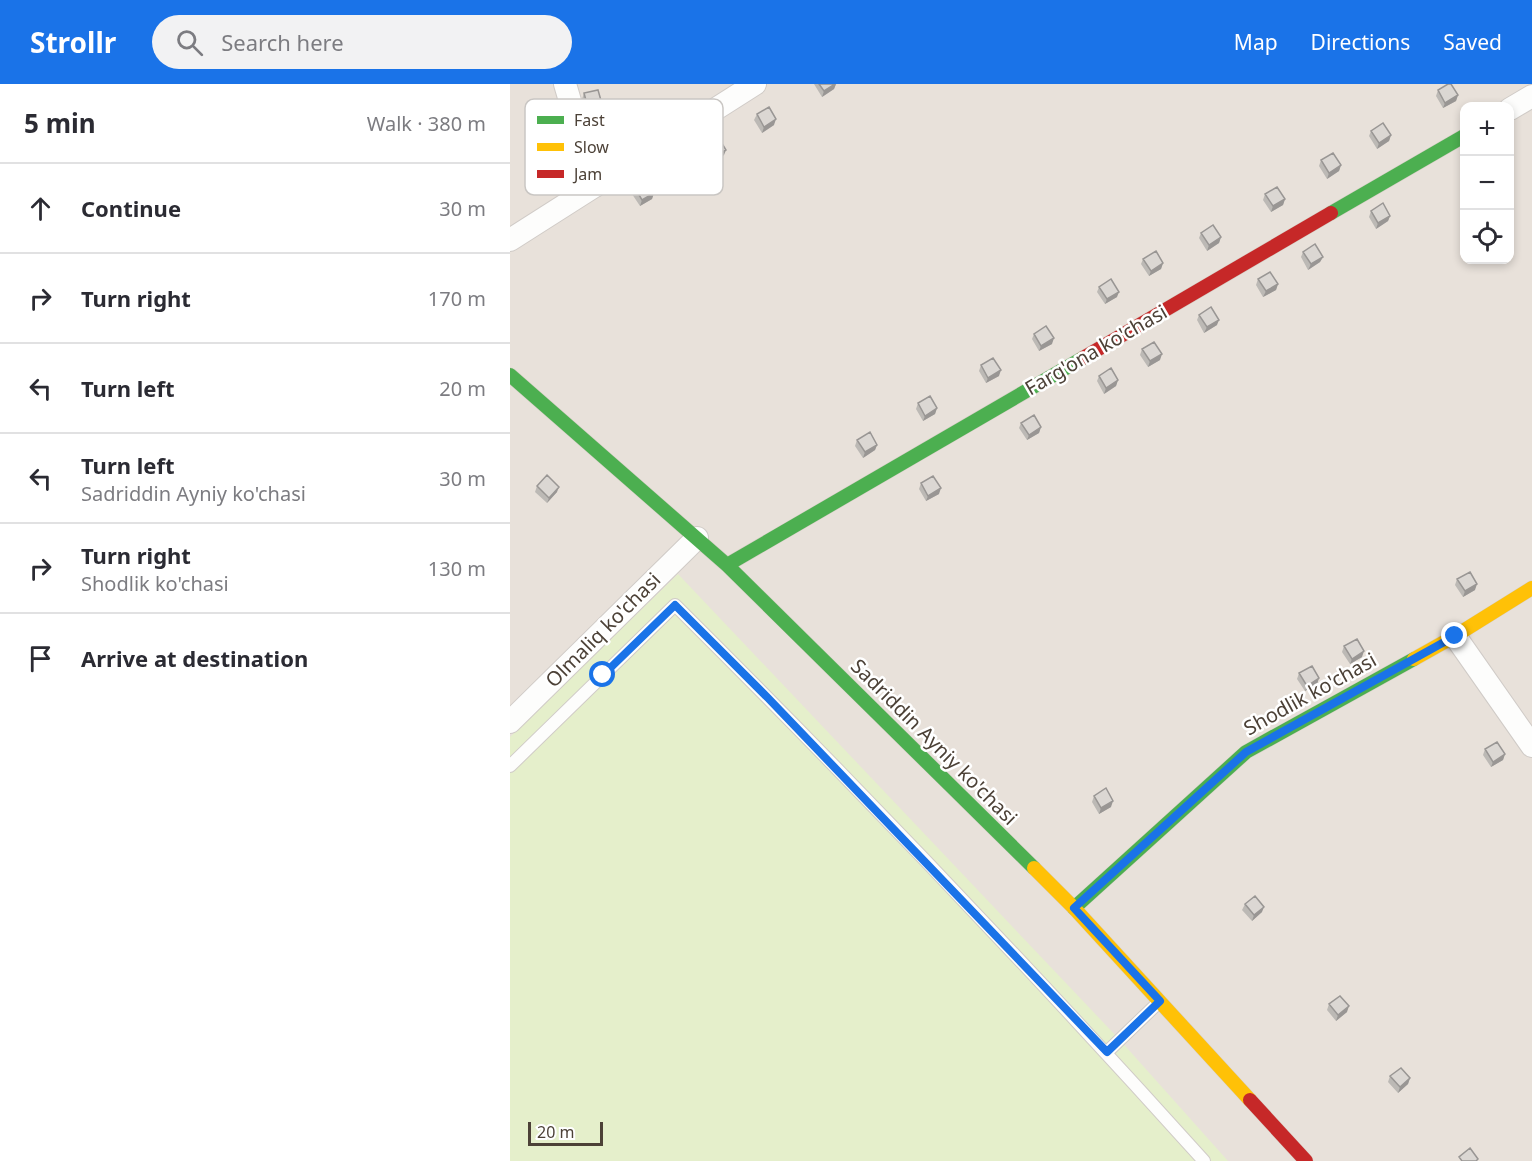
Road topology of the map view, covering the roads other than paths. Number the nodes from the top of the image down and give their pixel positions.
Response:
1 (565, 84) edge
2 (755, 84) edge
3 (1532, 96) edge
4 (569, 99) edge
5 (723, 104) edge
6 (1514, 106) edge
7 (1460, 138) edge
8 (581, 195) edge
9 (510, 240) edge
10 (510, 375) edge
11 (697, 538) junction
12 (727, 565) junction
13 (1532, 588) edge
14 (1455, 636) junction
15 (510, 722) edge
16 (1532, 746) edge
17 (510, 766) edge
18 (1074, 908) junction
19 (1160, 1001) junction
20 (1107, 1052) junction
21 (1204, 1161) edge
22 (1306, 1161) edge

1 - 4 street
2 - 5 street
3 - 6 street
7 - 12 street, Farg'ona ko'chasi
8 - 9 street
10 - 11 street, Sadriddin Ayniy ko'chasi
11 - 12 street, Sadriddin Ayniy ko'chasi
11 - 15 street, Olmaliq ko'chasi
12 - 18 street, Sadriddin Ayniy ko'chasi
13 - 14 street, Shodlik ko'chasi
14 - 16 street
14 - 18 street, Shodlik ko'chasi
17 - 20 lane
18 - 19 street, Sadriddin Ayniy ko'chasi
19 - 20 lane
19 - 22 street, Sadriddin Ayniy ko'chasi
20 - 21 lane

